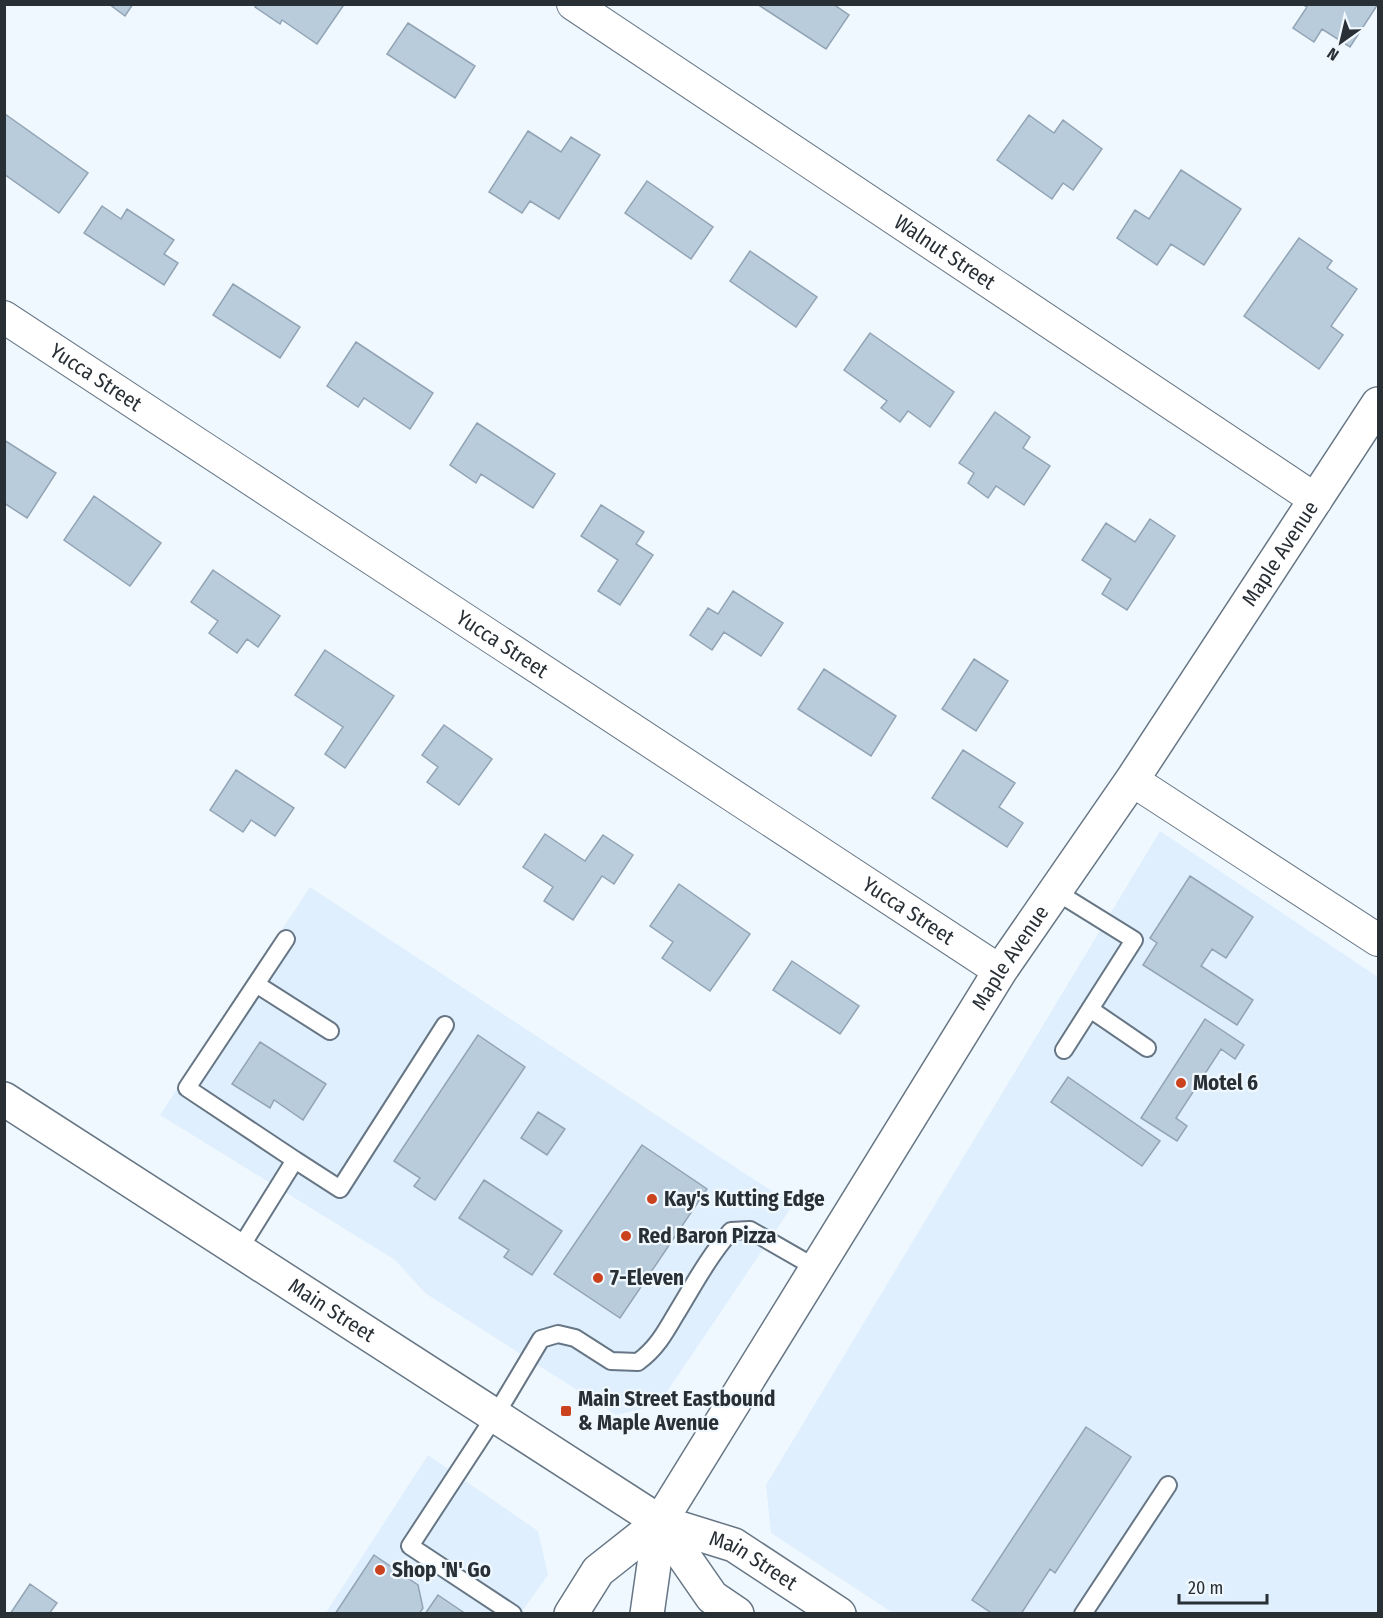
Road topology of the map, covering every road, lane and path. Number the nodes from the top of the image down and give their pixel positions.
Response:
1 (573, 4) edge
2 (4, 317) edge
3 (1378, 404) edge
4 (1316, 500) junction
5 (1132, 780) junction
6 (1055, 891) junction
7 (286, 939) dead end
8 (1378, 940) edge
9 (1000, 971) junction
10 (256, 984) junction
11 (1089, 1009) junction
12 (445, 1024) dead end
13 (330, 1031) dead end
14 (1148, 1048) dead end
15 (1064, 1050) dead end
16 (4, 1099) edge
17 (295, 1160) junction
18 (239, 1250) junction
19 (816, 1268) junction
20 (495, 1416) junction
21 (1168, 1485) dead end
22 (660, 1522) junction
23 (513, 1614) edge
24 (570, 1614) edge
25 (647, 1614) edge
26 (737, 1614) edge
27 (839, 1614) edge
28 (1083, 1614) edge

1 - 4 street, Walnut Street
2 - 9 street, Yucca Street
3 - 4 street, Maple Avenue
4 - 5 street, Maple Avenue
5 - 6 street, Maple Avenue
5 - 8 street
6 - 9 street, Maple Avenue
6 - 11 lane
7 - 10 lane
9 - 19 street, Maple Avenue
10 - 13 lane
10 - 17 lane
11 - 14 lane
11 - 15 lane
12 - 17 lane
16 - 18 street, Main Street
17 - 18 lane
18 - 20 street, Main Street
19 - 20 lane
19 - 22 street, Maple Avenue
20 - 22 street, Main Street
20 - 23 lane
21 - 28 lane
22 - 24 street, Maple Avenue
22 - 25 street, Maple Avenue
22 - 26 street, Main Street
22 - 27 street, Main Street

